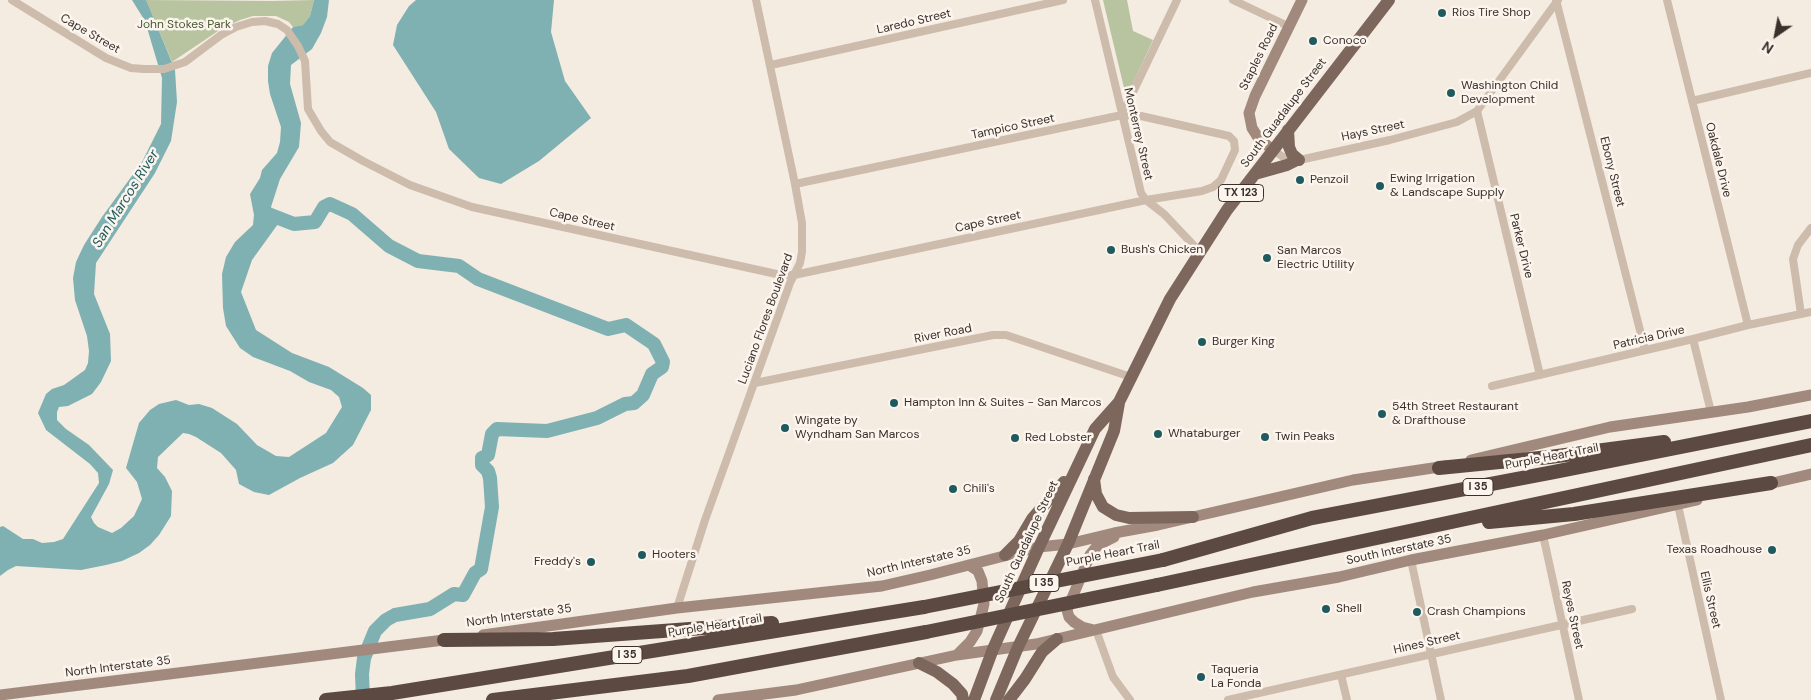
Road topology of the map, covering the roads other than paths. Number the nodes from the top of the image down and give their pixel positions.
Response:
1 (12, 0) edge
2 (756, 0) edge
3 (1063, 0) edge
4 (1095, 0) edge
5 (1177, 0) edge
6 (1233, 0) edge
7 (1302, 0) edge
8 (1389, 0) edge
9 (1557, 0) edge
10 (1667, 0) edge
11 (1290, 27) junction
12 (771, 65) junction
13 (1811, 73) edge
14 (1692, 101) junction
15 (1477, 111) junction
16 (1122, 115) junction
17 (1288, 130) junction
18 (1234, 141) joint
19 (1273, 150) junction
20 (1297, 160) junction
21 (1255, 174) junction
22 (795, 184) junction
23 (1146, 200) junction
24 (1811, 228) edge
25 (1199, 251) junction
26 (794, 275) junction
27 (1811, 312) edge
28 (1801, 314) junction
29 (1748, 325) junction
30 (1693, 339) junction
31 (1645, 350) junction
32 (1540, 375) junction
33 (1131, 377) junction
34 (756, 383) junction
35 (1492, 386) dead end
36 (1811, 395) edge
37 (1119, 402) junction
38 (1711, 412) junction
39 (1811, 421) edge
40 (1796, 425) junction
41 (1811, 445) edge
42 (1439, 468) junction
43 (1076, 469) junction
44 (1811, 474) edge
45 (1094, 479) junction
46 (1771, 483) junction
47 (1678, 505) junction
48 (1193, 516) junction
49 (1428, 527) junction
50 (1126, 531) junction
51 (1543, 535) junction
52 (1068, 544) junction
53 (1039, 547) junction
54 (1006, 556) junction
55 (1411, 560) junction
56 (969, 565) junction
57 (677, 608) junction
58 (1632, 609) dead end
59 (862, 617) junction
60 (1563, 623) junction
61 (1096, 630) junction
62 (1057, 639) junction
63 (437, 641) junction
64 (1018, 647) junction
65 (993, 649) junction
66 (1431, 654) junction
67 (957, 655) junction
68 (919, 663) junction
69 (1342, 675) junction
70 (676, 678) junction
71 (0, 695) edge
72 (797, 695) edge
73 (1128, 698) edge
74 (1251, 698) edge
75 (330, 700) edge
76 (493, 700) edge
77 (580, 700) edge
78 (718, 700) edge
79 (962, 700) edge
80 (974, 700) edge
81 (996, 700) edge
82 (1008, 700) edge
83 (1118, 700) edge
84 (1228, 700) edge
85 (1346, 700) edge
86 (1441, 700) edge
87 (1579, 700) edge
88 (1721, 700) edge

1 - 26 street, Cape Street
2 - 12 street, Luciano Flores Boulevard
3 - 12 street, Laredo Street
4 - 16 street, Monterrey Street
5 - 16 street
6 - 11 street
7 - 11 main road, Staples Road
8 - 17 main road, South Guadalupe Street / TX 123
9 - 15 street
9 - 31 street, Ebony Street
10 - 14 street, Oakdale Drive
11 - 19 main road, Staples Road
12 - 22 street, Luciano Flores Boulevard
13 - 14 street
14 - 29 street, Oakdale Drive
15 - 20 street, Hays Street
15 - 32 street, Parker Drive
16 - 18 street, Tampico Street
16 - 22 street, Tampico Street
16 - 23 street, Monterrey Street
17 - 19 main road, South Guadalupe Street / TX 123
17 - 20 main road
18 - 23 street, Cape Street
19 - 20 street
19 - 21 main road, South Guadalupe Street / TX 123
20 - 21 main road
21 - 25 main road, South Guadalupe Street / TX 123
22 - 26 street, Luciano Flores Boulevard
23 - 25 street, Monterrey Street
23 - 26 street, Cape Street
24 - 28 street
25 - 33 main road, South Guadalupe Street / TX 123
26 - 34 street, Luciano Flores Boulevard
27 - 28 street, Patricia Drive
28 - 29 street, Patricia Drive
29 - 30 street, Patricia Drive
30 - 31 street, Patricia Drive
30 - 38 street
31 - 32 street, Patricia Drive
32 - 35 street, Patricia Drive
33 - 34 street, River Road
33 - 37 main road, South Guadalupe Street / TX 123
34 - 57 street, Luciano Flores Boulevard
36 - 38 main road
37 - 43 main road, South Guadalupe Street / TX 123
37 - 45 main road, South Guadalupe Street / TX 123
38 - 42 main road
39 - 40 highway, Purple Heart Trail / I 35
40 - 42 highway
40 - 59 highway, Purple Heart Trail / I 35, bridge
41 - 49 highway, I 35
42 - 48 main road
43 - 53 main road, South Guadalupe Street / TX 123
43 - 54 main road
44 - 46 main road, South Interstate 35
45 - 48 main road
45 - 52 main road, South Guadalupe Street / TX 123
46 - 47 main road, South Interstate 35
46 - 49 highway
47 - 51 main road, South Interstate 35
47 - 88 street, Ellis Street
48 - 50 main road
49 - 70 highway, I 35, bridge
50 - 52 main road
50 - 61 main road
51 - 55 main road, South Interstate 35
51 - 60 street, Reyes Street
52 - 53 main road
52 - 64 main road, South Guadalupe Street / TX 123
53 - 54 main road, North Interstate 35
53 - 65 main road, South Guadalupe Street / TX 123
54 - 56 main road, North Interstate 35
55 - 61 main road, South Interstate 35
55 - 66 street
56 - 57 main road, North Interstate 35
56 - 67 main road
57 - 63 main road, North Interstate 35
58 - 60 street, Hines Street
59 - 63 highway
59 - 75 highway, Purple Heart Trail / I 35
60 - 66 street, Hines Street
60 - 87 street, Reyes Street
61 - 62 main road, South Interstate 35
61 - 73 street
62 - 64 main road, South Interstate 35
62 - 82 main road
63 - 71 main road, North Interstate 35
64 - 65 main road, South Interstate 35
64 - 81 main road, South Guadalupe Street
65 - 67 main road
65 - 80 main road, South Guadalupe Street / TX 123
66 - 69 street, Hines Street
66 - 86 street
67 - 68 main road
68 - 72 main road
68 - 79 main road
69 - 74 street, Hines Street
69 - 85 street
70 - 76 highway, I 35
70 - 77 highway
72 - 78 main road
73 - 83 street
74 - 84 street, Hines Street

